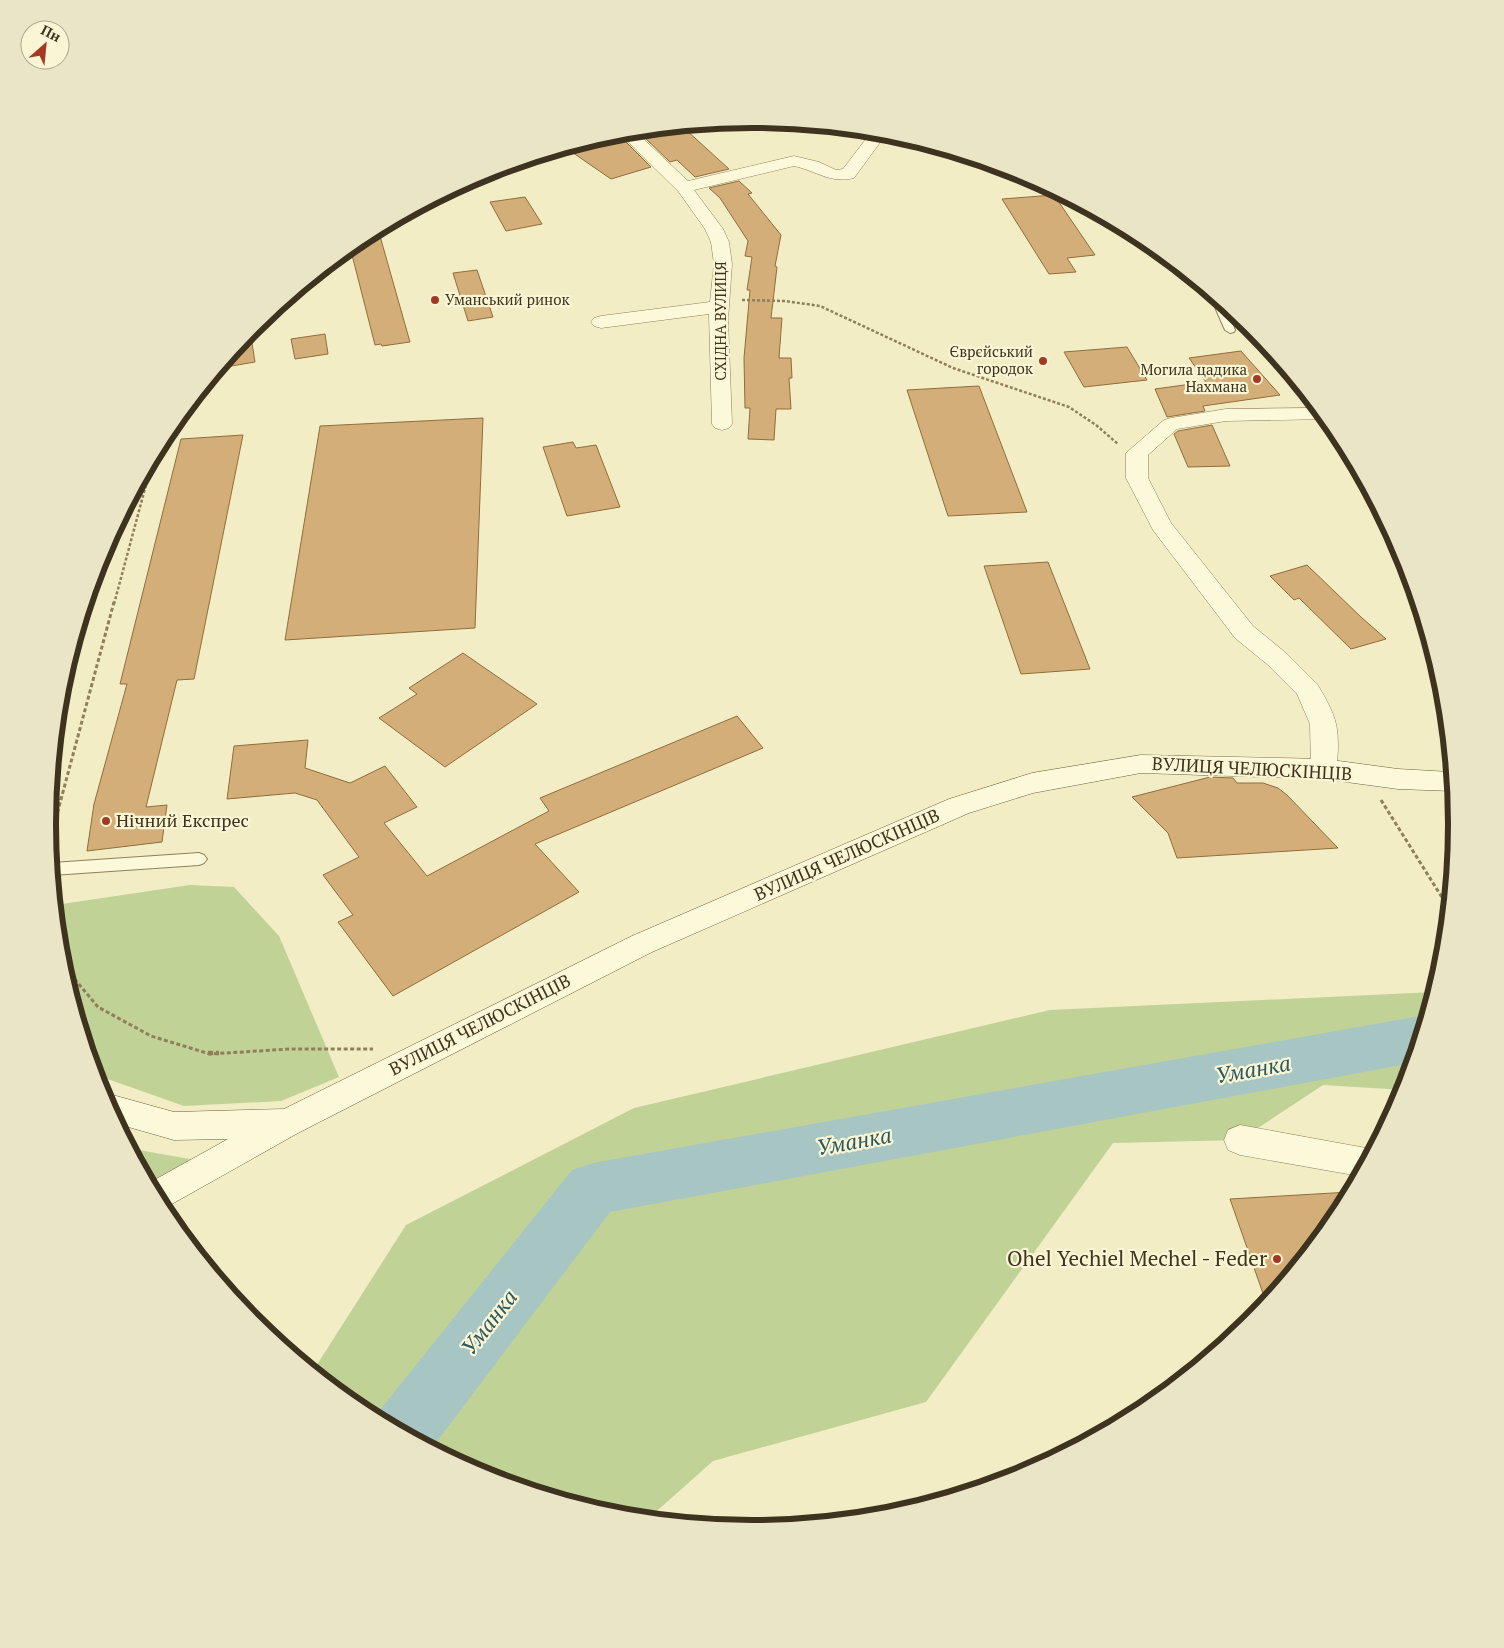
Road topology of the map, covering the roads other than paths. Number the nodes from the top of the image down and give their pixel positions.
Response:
1 (634, 139) edge
2 (874, 140) edge
3 (684, 187) junction
4 (719, 303) junction
5 (1222, 311) edge
6 (601, 322) dead end
7 (1230, 330) dead end
8 (1314, 414) edge
9 (722, 424) dead end
10 (1324, 769) junction
11 (1446, 782) edge
12 (200, 859) dead end
13 (58, 869) edge
14 (118, 1111) edge
15 (287, 1123) junction
16 (1240, 1140) dead end
17 (1360, 1162) edge
18 (162, 1193) edge

1 - 3 street, СХІДНА ВУЛИЦЯ
2 - 3 street
3 - 4 street, СХІДНА ВУЛИЦЯ
4 - 6 street
4 - 9 street, СХІДНА ВУЛИЦЯ
5 - 7 lane
8 - 10 street
10 - 11 street, ВУЛИЦЯ ЧЕЛЮСКІНЦІВ
10 - 15 street, ВУЛИЦЯ ЧЕЛЮСКІНЦІВ
12 - 13 lane
14 - 15 street
15 - 18 street, ВУЛИЦЯ ЧЕЛЮСКІНЦІВ
16 - 17 street

